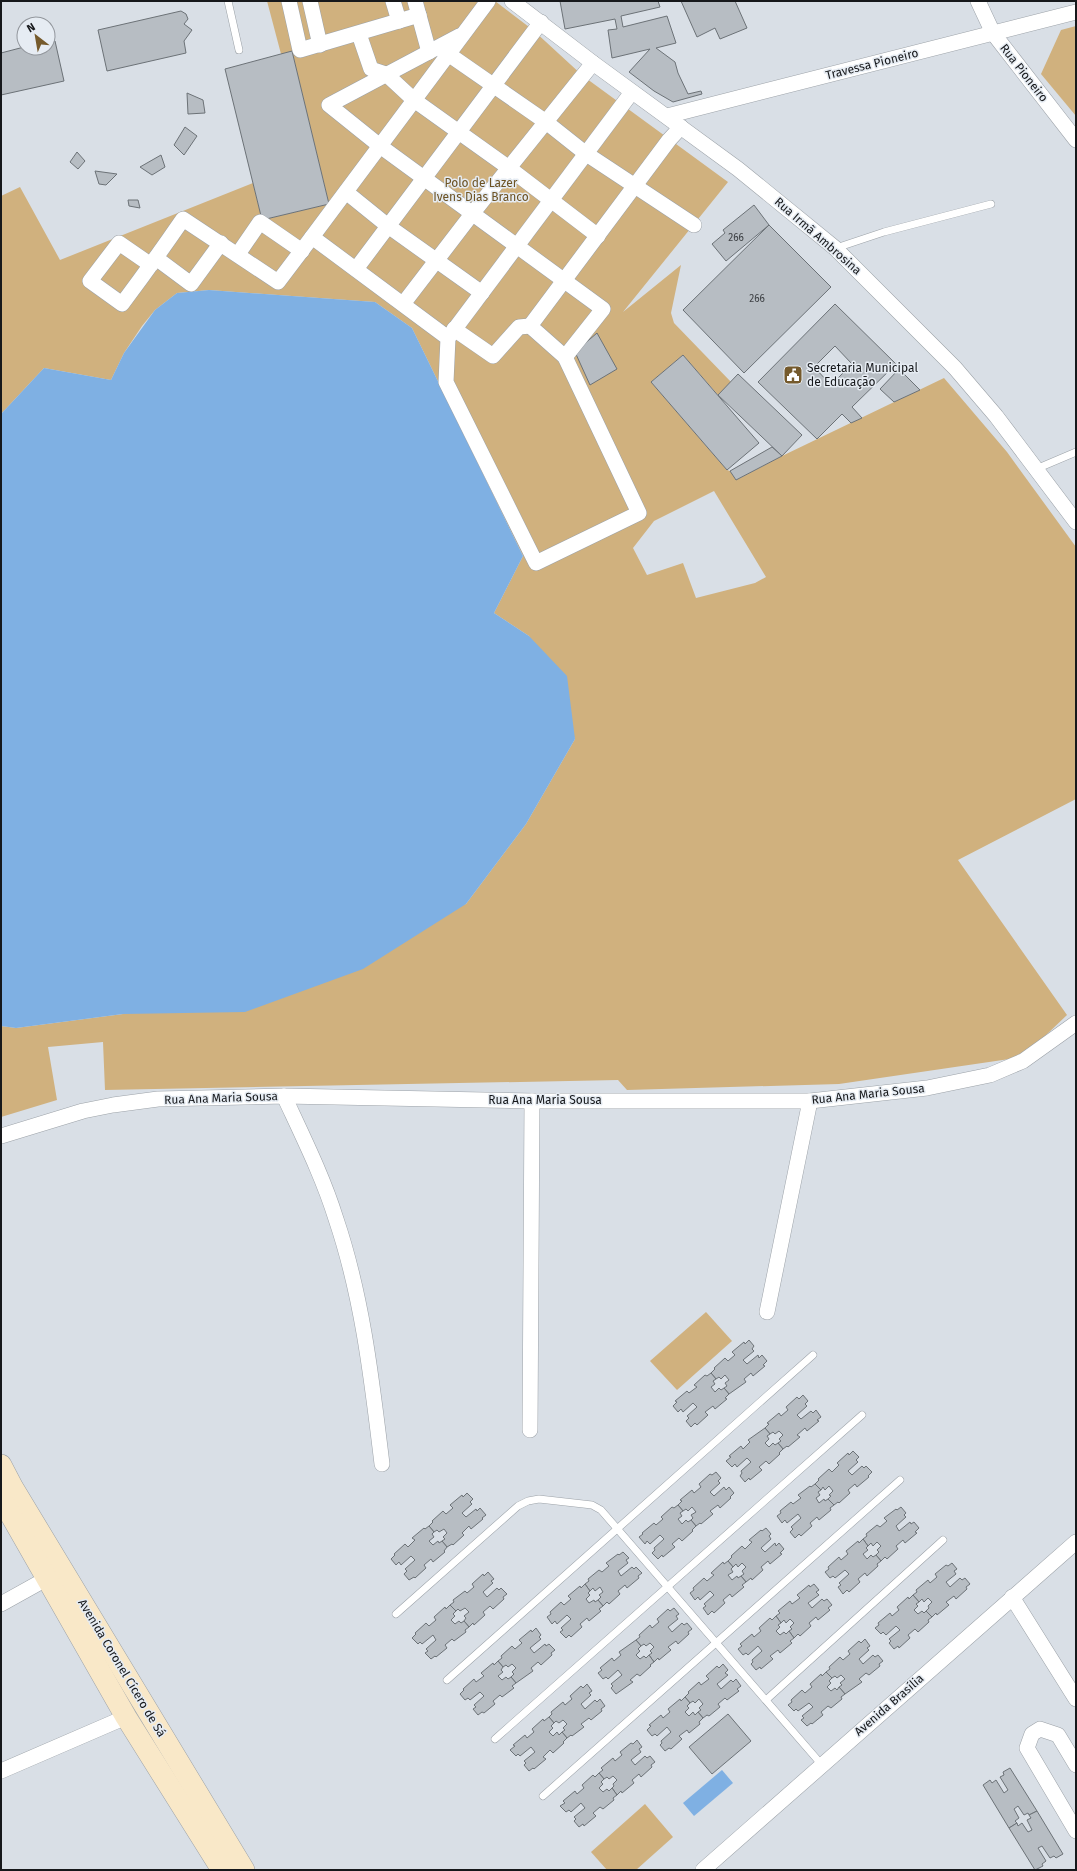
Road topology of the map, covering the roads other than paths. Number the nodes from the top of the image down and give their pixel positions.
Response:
1 (228, 1) edge
2 (289, 1) edge
3 (310, 1) edge
4 (393, 1) edge
5 (488, 1) edge
6 (512, 1) edge
7 (978, 1) edge
8 (417, 8) edge
9 (1076, 12) edge
10 (399, 21) junction
11 (541, 22) junction
12 (993, 33) junction
13 (359, 34) junction
14 (320, 45) junction
15 (240, 50) dead end
16 (438, 51) junction
17 (593, 63) junction
18 (386, 74) junction
19 (494, 85) junction
20 (632, 92) junction
21 (414, 100) junction
22 (667, 116) junction
23 (546, 122) junction
24 (681, 128) junction
25 (458, 132) junction
26 (1076, 140) edge
27 (380, 146) junction
28 (585, 153) junction
29 (509, 168) junction
30 (424, 179) junction
31 (634, 187) junction
32 (346, 192) junction
33 (551, 200) junction
34 (991, 204) dead end
35 (472, 214) junction
36 (694, 225) dead end
37 (388, 226) junction
38 (598, 236) junction
39 (312, 237) junction
40 (220, 243) junction
41 (516, 246) junction
42 (835, 248) junction
43 (302, 252) junction
44 (238, 254) junction
45 (436, 261) junction
46 (356, 269) junction
47 (564, 281) junction
48 (482, 293) junction
49 (403, 304) junction
50 (530, 326) junction
51 (451, 334) junction
52 (565, 357) junction
53 (1076, 452) edge
54 (1036, 469) junction
55 (1076, 522) edge
56 (1076, 1023) edge
57 (284, 1096) junction
58 (532, 1101) junction
59 (810, 1101) junction
60 (1, 1136) edge
61 (767, 1312) dead end
62 (813, 1355) dead end
63 (862, 1415) dead end
64 (530, 1430) dead end
65 (382, 1464) dead end
66 (1, 1466) edge
67 (900, 1480) dead end
68 (1, 1498) edge
69 (618, 1529) junction
70 (943, 1540) dead end
71 (1076, 1542) edge
72 (46, 1579) junction
73 (668, 1587) junction
74 (1012, 1597) junction
75 (1, 1604) edge
76 (396, 1614) dead end
77 (716, 1643) junction
78 (447, 1680) dead end
79 (766, 1700) junction
80 (1076, 1700) edge
81 (126, 1717) junction
82 (495, 1739) dead end
83 (822, 1765) junction
84 (1076, 1765) edge
85 (1, 1771) edge
86 (543, 1796) dead end
87 (1076, 1831) edge
88 (216, 1868) edge
89 (244, 1870) edge
90 (703, 1870) edge

1 - 15 lane
2 - 14 street
3 - 14 street
4 - 10 street
5 - 16 street
6 - 11 street, Rua Irmã Ambrosina
7 - 12 street, Rua Pioneiro
8 - 10 street
8 - 16 street
9 - 12 street, Travessa Pioneiro
10 - 13 street
11 - 17 street, Rua Irmã Ambrosina
11 - 19 street
12 - 22 street, Travessa Pioneiro
12 - 26 street, Rua Pioneiro
13 - 14 street
13 - 18 street
16 - 18 street
16 - 19 street
16 - 21 street
17 - 20 street, Rua Irmã Ambrosina
17 - 23 street
18 - 21 street
18 - 27 street
19 - 23 street
19 - 25 street
20 - 22 street, Rua Irmã Ambrosina
20 - 28 street
21 - 25 street
21 - 27 street
22 - 24 street, Rua Irmã Ambrosina
23 - 28 street
23 - 29 street
24 - 31 street
24 - 42 street, Rua Irmã Ambrosina
25 - 29 street
25 - 30 street
27 - 30 street
27 - 32 street
28 - 31 street
28 - 33 street
29 - 33 street
29 - 35 street
30 - 35 street
30 - 37 street
31 - 36 street
31 - 38 street
32 - 37 street
32 - 39 street
33 - 38 street
33 - 41 street
34 - 42 lane
35 - 41 street
35 - 45 street
37 - 45 street
37 - 46 street
38 - 47 street
39 - 43 street
39 - 46 street
40 - 40 street
40 - 44 street
41 - 47 street
41 - 48 street
42 - 54 street, Rua Irmã Ambrosina
43 - 44 street
43 - 44 street
45 - 48 street
45 - 49 street
46 - 49 street
47 - 50 street
47 - 52 street
48 - 51 street
49 - 51 street
50 - 51 street
50 - 52 street
51 - 52 street
53 - 54 lane
54 - 55 street, Rua Irmã Ambrosina
56 - 59 street, Rua Ana Maria Sousa
57 - 58 street, Rua Ana Maria Sousa
57 - 60 street, Rua Ana Maria Sousa
57 - 65 street
58 - 59 street, Rua Ana Maria Sousa
58 - 64 street
59 - 61 street
62 - 69 lane
63 - 73 lane
66 - 89 main road, Avenida Coronel Cícero de Sá
67 - 77 lane
68 - 72 main road, Avenida Coronel Cícero de Sá
69 - 73 lane
69 - 76 lane
69 - 78 lane
70 - 79 lane
71 - 74 street, Avenida Brasília
72 - 75 street
72 - 81 main road, Avenida Coronel Cícero de Sá
73 - 77 lane
73 - 82 lane
74 - 80 street
74 - 83 street, Avenida Brasília
77 - 79 lane
77 - 86 lane
79 - 83 lane
81 - 85 street
81 - 88 main road, Avenida Coronel Cícero de Sá
83 - 90 street, Avenida Brasília
84 - 87 street

